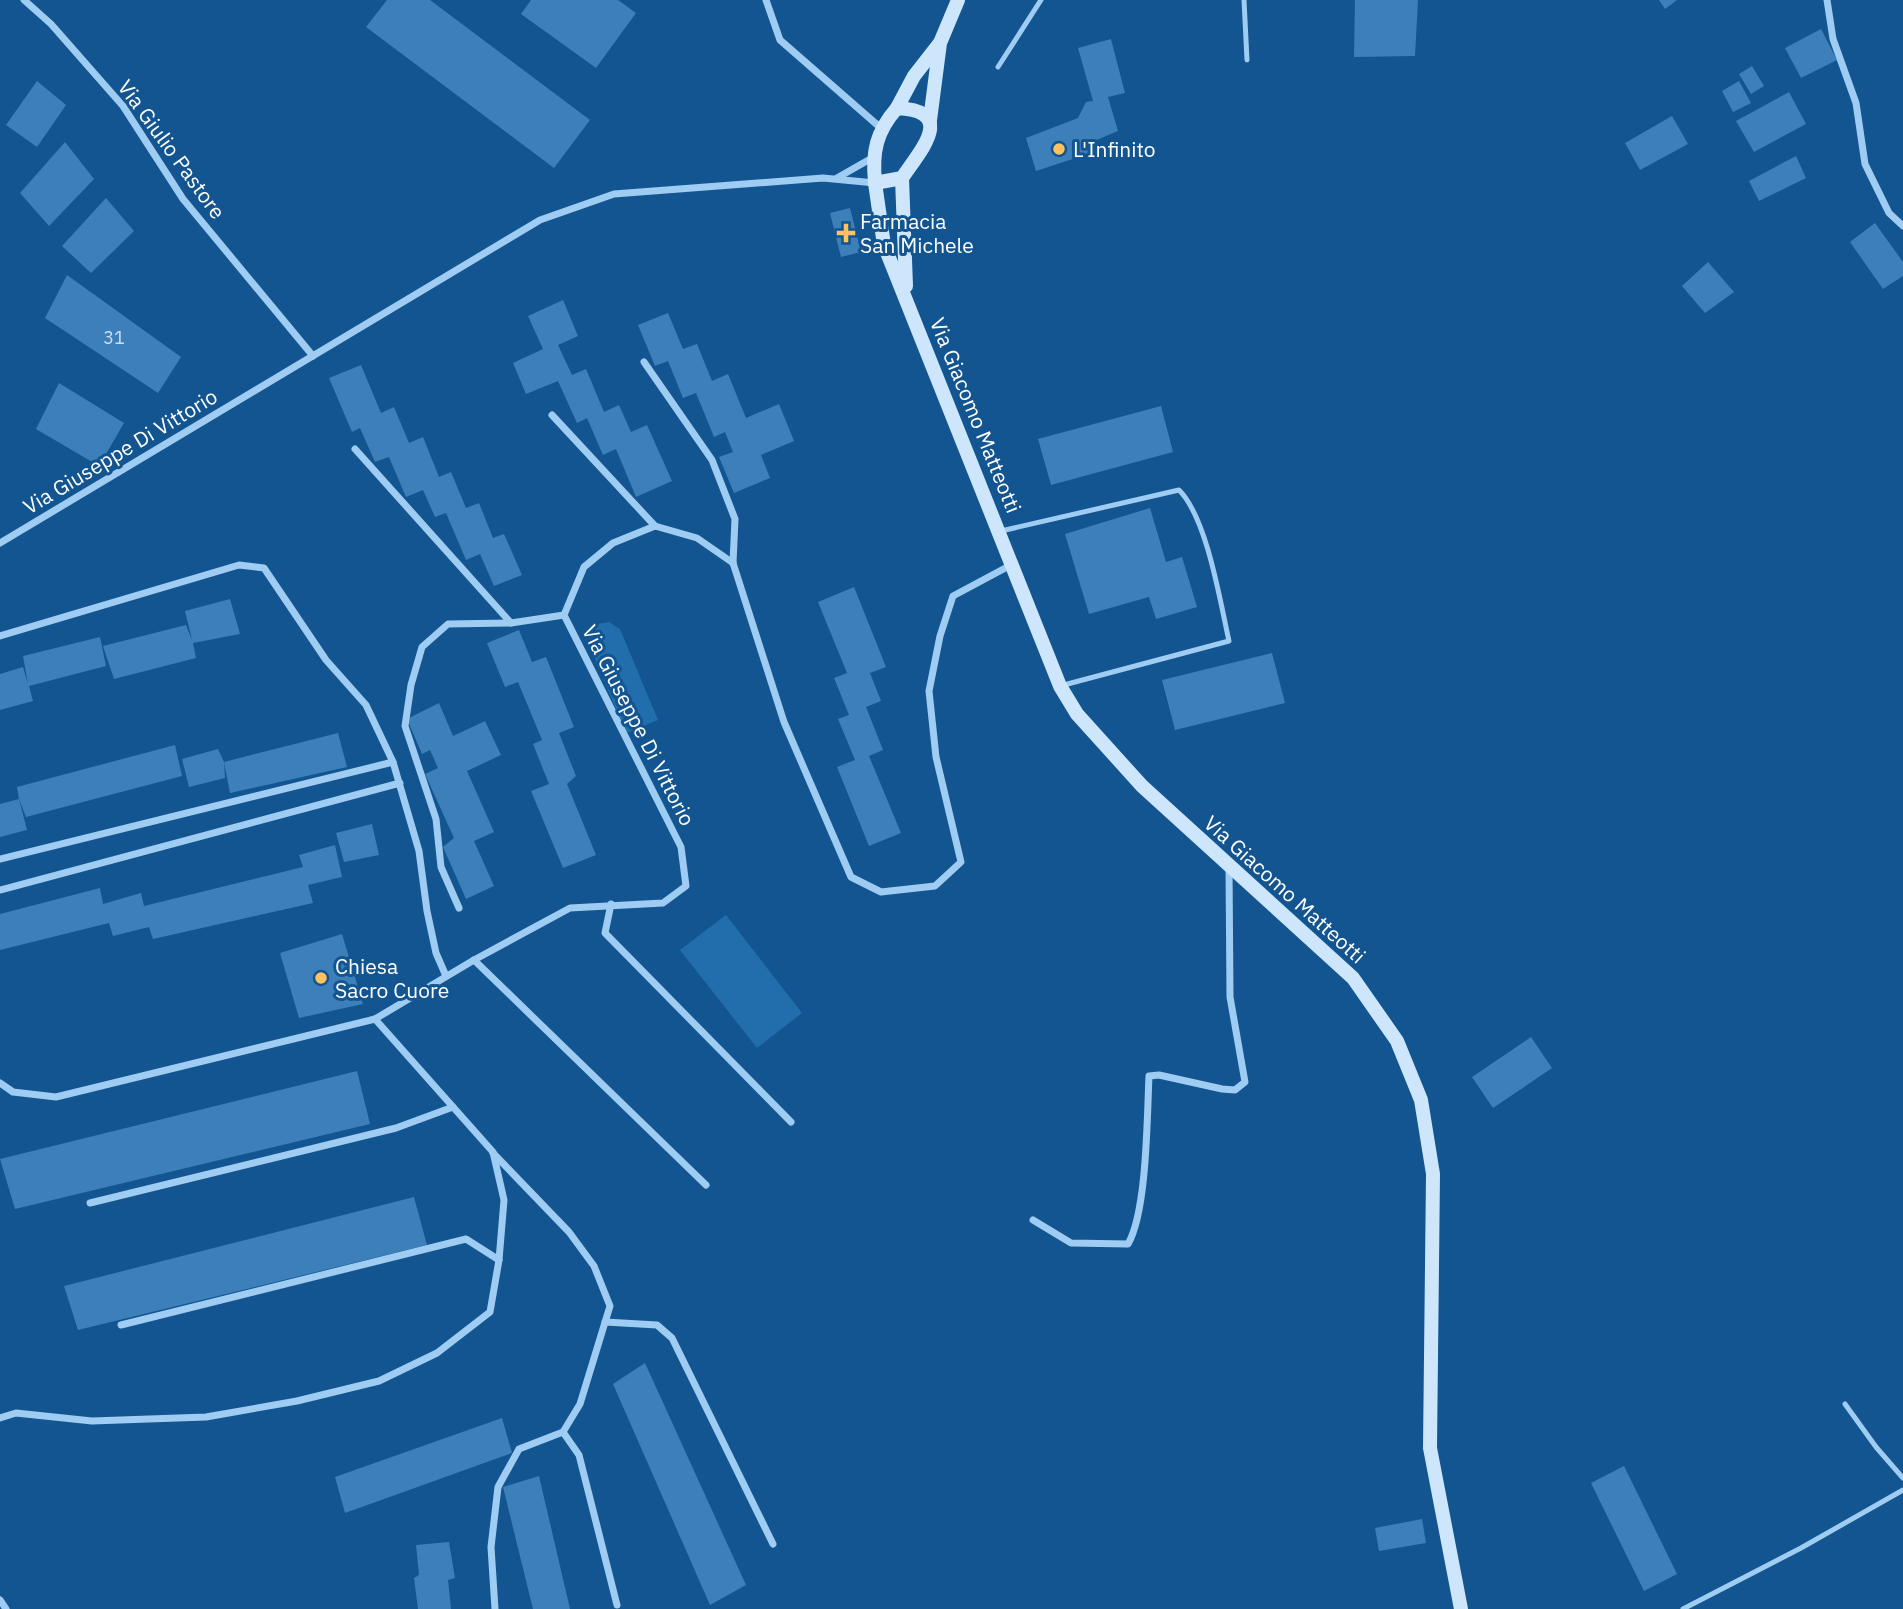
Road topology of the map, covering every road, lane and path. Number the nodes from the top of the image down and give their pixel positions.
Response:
1 (24, 0) edge
2 (766, 0) edge
3 (958, 0) edge
4 (1041, 0) edge
5 (1244, 0) edge
6 (1827, 0) edge
7 (940, 43) junction
8 (1247, 60) dead end
9 (998, 67) dead end
10 (897, 108) junction
11 (930, 120) junction
12 (882, 129) junction
13 (872, 158) junction
14 (836, 178) junction
15 (902, 178) junction
16 (875, 183) junction
17 (1903, 226) edge
18 (907, 298) junction
19 (313, 356) junction
20 (644, 362) dead end
21 (552, 415) dead end
22 (355, 449) dead end
23 (655, 526) junction
24 (999, 532) junction
25 (0, 543) edge
26 (733, 563) junction
27 (1012, 565) junction
28 (564, 615) junction
29 (511, 623) junction
30 (0, 636) edge
31 (1060, 686) junction
32 (393, 762) junction
33 (400, 783) junction
34 (0, 859) edge
35 (1229, 866) junction
36 (0, 890) edge
37 (611, 904) junction
38 (459, 908) dead end
39 (474, 960) junction
40 (446, 976) junction
41 (375, 1018) junction
42 (0, 1083) edge
43 (453, 1107) junction
44 (790, 1122) dead end
45 (493, 1152) junction
46 (706, 1185) dead end
47 (90, 1203) dead end
48 (1033, 1220) dead end
49 (499, 1260) junction
50 (605, 1322) junction
51 (121, 1325) dead end
52 (1845, 1404) dead end
53 (0, 1418) edge
54 (563, 1432) junction
55 (1903, 1478) edge
56 (1903, 1490) edge
57 (773, 1544) dead end
58 (0, 1600) edge
59 (617, 1605) dead end
60 (6, 1609) edge
61 (495, 1609) edge
62 (1461, 1609) edge
63 (1683, 1609) edge

1 - 19 street, Via Giulio Pastore
2 - 12 street
3 - 7 street, Via Giacomo Matteotti
4 - 9 lane
5 - 8 lane
6 - 17 street
7 - 10 street, Via Giacomo Matteotti
7 - 11 street, Via Giacomo Matteotti
10 - 11 street
10 - 12 street, Via Giacomo Matteotti
11 - 15 street, Via Giacomo Matteotti
12 - 13 street, Via Giacomo Matteotti
13 - 14 street, Via Giuseppe Di Vittorio
13 - 16 street, Via Giacomo Matteotti
14 - 16 street, Via Giuseppe Di Vittorio
14 - 19 street, Via Giuseppe Di Vittorio
15 - 16 street
15 - 18 street, Via Giacomo Matteotti
16 - 18 street, Via Giacomo Matteotti
18 - 24 street, Via Giacomo Matteotti
19 - 25 street, Via Giuseppe Di Vittorio
20 - 26 street
21 - 23 street
22 - 29 street
23 - 26 street
23 - 28 street, Via Giuseppe Di Vittorio
24 - 27 street, Via Giacomo Matteotti
24 - 31 lane
26 - 27 street
27 - 31 street, Via Giacomo Matteotti
28 - 29 street
28 - 37 street, Via Giuseppe Di Vittorio
29 - 38 street
30 - 32 street
31 - 35 street, Via Giacomo Matteotti
32 - 33 street
32 - 34 street
33 - 36 street
33 - 40 street
35 - 48 street
35 - 62 street, Via Giacomo Matteotti
37 - 39 street, Via Giuseppe Di Vittorio
37 - 44 street
39 - 40 street, Via Giuseppe Di Vittorio
39 - 46 street
40 - 41 street, Via Giuseppe Di Vittorio
41 - 42 street, Via Giuseppe Di Vittorio
41 - 43 street
43 - 45 street
43 - 47 street
45 - 49 street
45 - 50 street
49 - 51 street
49 - 53 street
50 - 54 street
50 - 57 street
52 - 55 lane
54 - 59 street
54 - 61 street
56 - 63 lane
58 - 60 street

